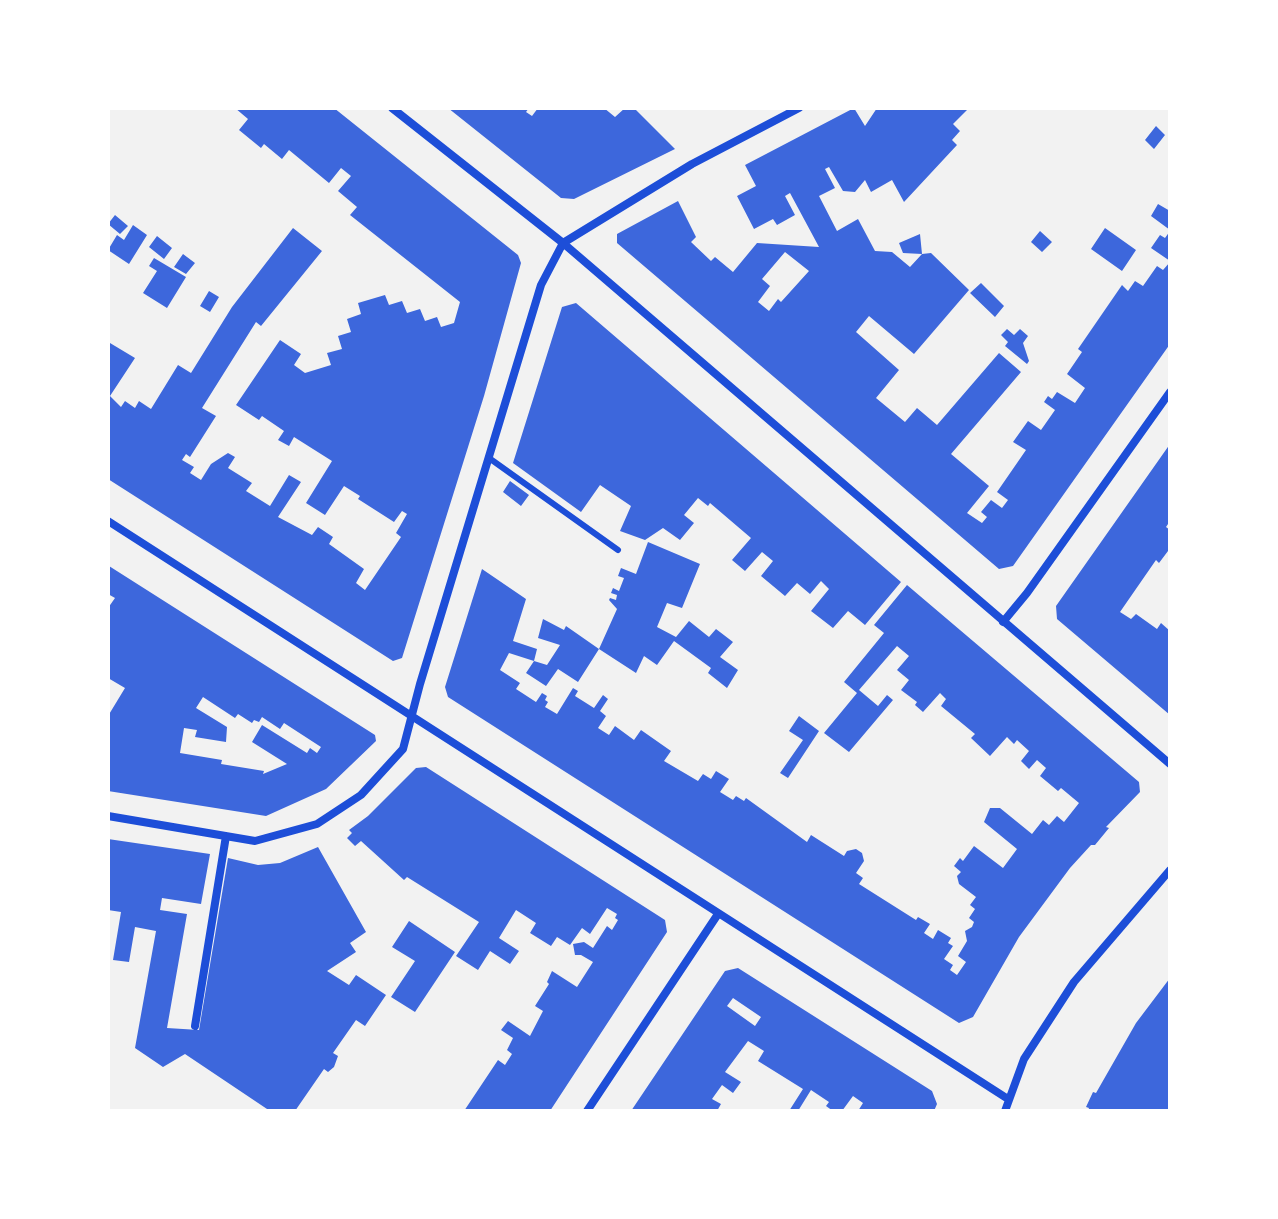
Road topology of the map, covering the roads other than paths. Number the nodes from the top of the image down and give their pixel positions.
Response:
1 (392, 108) edge
2 (799, 108) edge
3 (563, 243) junction
4 (1170, 392) edge
5 (489, 458) junction
6 (108, 521) edge
7 (618, 550) dead end
8 (1003, 622) junction
9 (412, 715) junction
10 (1170, 764) edge
11 (108, 816) edge
12 (226, 836) junction
13 (1170, 870) edge
14 (718, 914) junction
15 (195, 1026) dead end
16 (1008, 1099) junction
17 (587, 1111) edge
18 (1005, 1111) edge

1 - 3 street
2 - 3 street
3 - 5 street
3 - 8 street
4 - 8 street
5 - 7 lane
5 - 9 street
6 - 9 street
8 - 10 street
9 - 12 street
9 - 14 street
11 - 12 street
12 - 15 street
13 - 16 street
14 - 16 street
14 - 17 street
16 - 18 street

